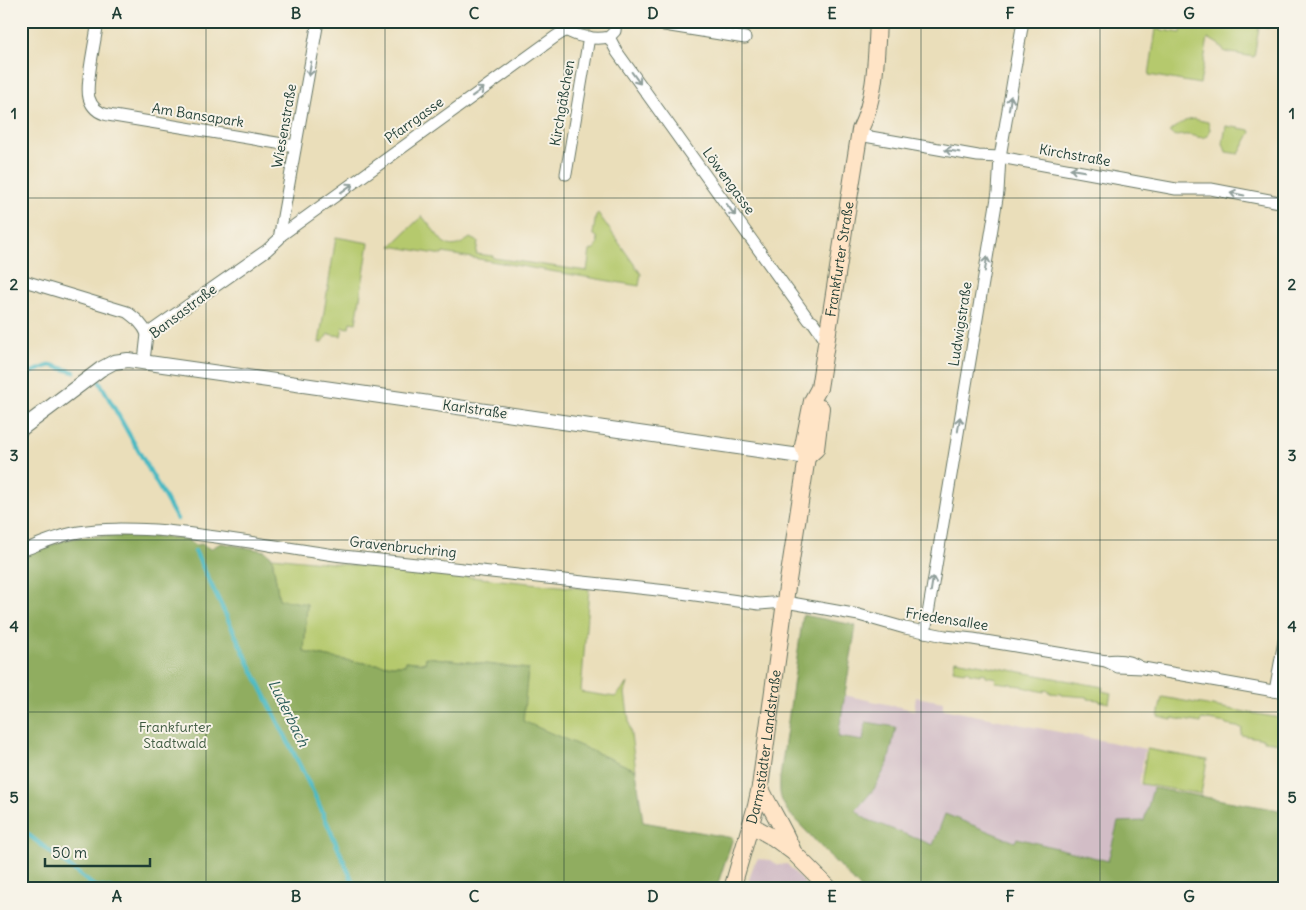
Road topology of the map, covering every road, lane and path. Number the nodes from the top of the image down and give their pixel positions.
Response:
1 (98, 21) edge
2 (318, 21) edge
3 (616, 21) edge
4 (878, 21) edge
5 (1023, 21) edge
6 (652, 23) dead end
7 (566, 26) edge
8 (589, 37) junction
9 (609, 37) junction
10 (745, 38) dead end
11 (860, 133) junction
12 (295, 146) junction
13 (1000, 157) junction
14 (566, 174) dead end
15 (1285, 203) edge
16 (280, 236) junction
17 (21, 280) edge
18 (147, 334) junction
19 (826, 341) junction
20 (144, 361) junction
21 (21, 429) edge
22 (807, 457) junction
23 (21, 551) edge
24 (785, 602) junction
25 (925, 632) junction
26 (1285, 636) edge
27 (1280, 692) edge
28 (760, 787) junction
29 (751, 824) junction
30 (793, 852) junction
31 (732, 889) edge
32 (830, 889) edge

1 - 12 street, Am Bansapark
2 -> 12 street, Wiesenstraße
3 - 9 street
4 - 11 main road, Frankfurter Straße
13 -> 5 street, Ludwigstraße
6 - 10 street
7 - 8 street
16 -> 7 street, Pfarrgasse
8 - 9 street
8 - 14 street, Kirchgäßchen
9 -> 19 street, Löwengasse
13 -> 11 street, Kirchstraße
11 - 19 main road, Frankfurter Straße
12 - 16 street, Wiesenstraße
15 -> 13 street, Kirchstraße
25 -> 13 street, Ludwigstraße
16 - 18 street, Bansastraße
17 - 18 street
18 - 20 street, Bansastraße
19 - 22 main road, Frankfurter Straße
20 - 21 street
20 - 22 street, Karlstraße
22 - 24 main road, Frankfurter Straße
23 - 24 street, Gravenbruchring
24 - 25 street, Friedensallee
24 - 28 main road, Darmstädter Landstraße
25 - 27 street, Friedensallee
26 - 27 street
28 - 29 main road, Darmstädter Landstraße
28 - 30 main road
29 - 30 main road
29 - 31 main road, Darmstädter Landstraße
30 - 32 main road

